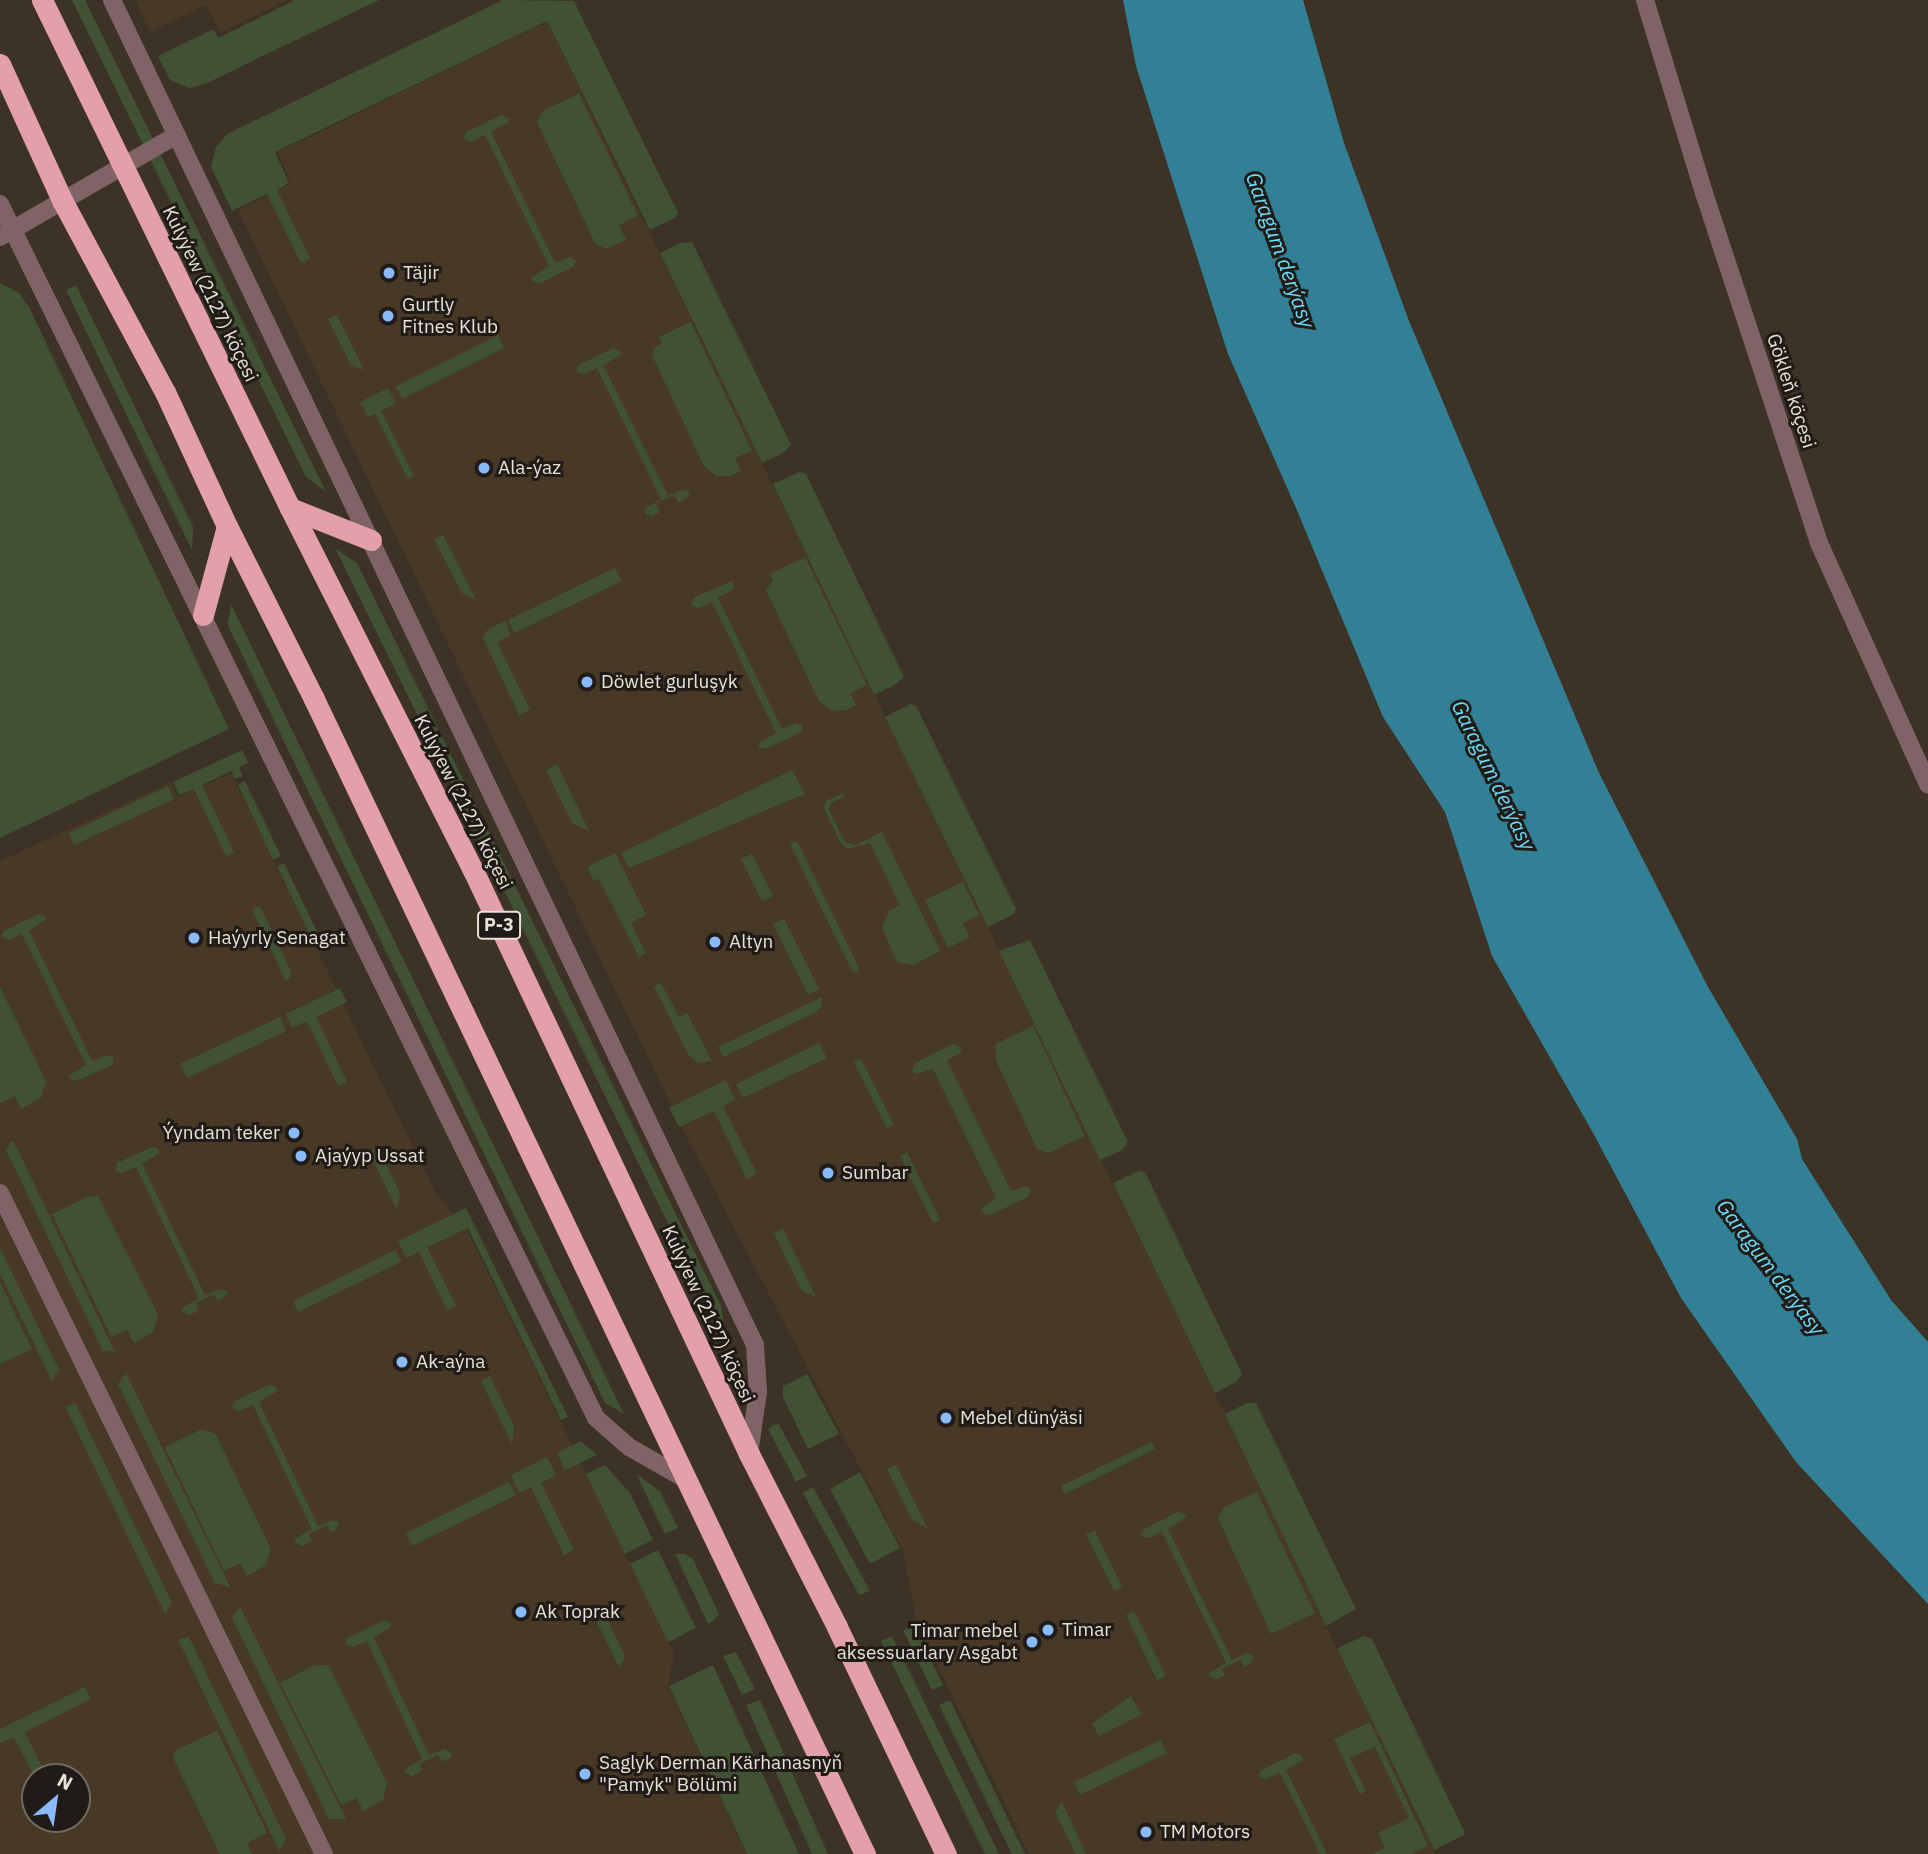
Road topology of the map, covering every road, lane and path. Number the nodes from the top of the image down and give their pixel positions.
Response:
1 (42, 0) edge
2 (112, 0) edge
3 (1645, 0) edge
4 (0, 64) edge
5 (177, 135) junction
6 (122, 168) junction
7 (63, 202) junction
8 (0, 204) edge
9 (6, 234) edge
10 (290, 508) junction
11 (227, 526) junction
12 (371, 540) junction
13 (203, 615) junction
14 (1928, 784) edge
15 (0, 1193) edge
16 (749, 1454) junction
17 (685, 1479) junction
18 (324, 1854) edge
19 (865, 1854) edge
20 (946, 1854) edge

1 - 6 highway, Kulyýew (2127) köçesi / P-3
2 - 5 street
3 - 14 street, Gökleň köçesi
4 - 7 highway
5 - 6 street
5 - 12 street
6 - 7 street
6 - 10 highway, Kulyýew (2127) köçesi / P-3
7 - 9 street
7 - 11 highway
8 - 9 street
9 - 13 street
10 - 12 highway
10 - 16 highway, Kulyýew (2127) köçesi / P-3
11 - 13 highway
11 - 17 highway
12 - 16 street
13 - 17 street
15 - 18 street
16 - 20 highway, Kulyýew (2127) köçesi / P-3
17 - 19 highway

